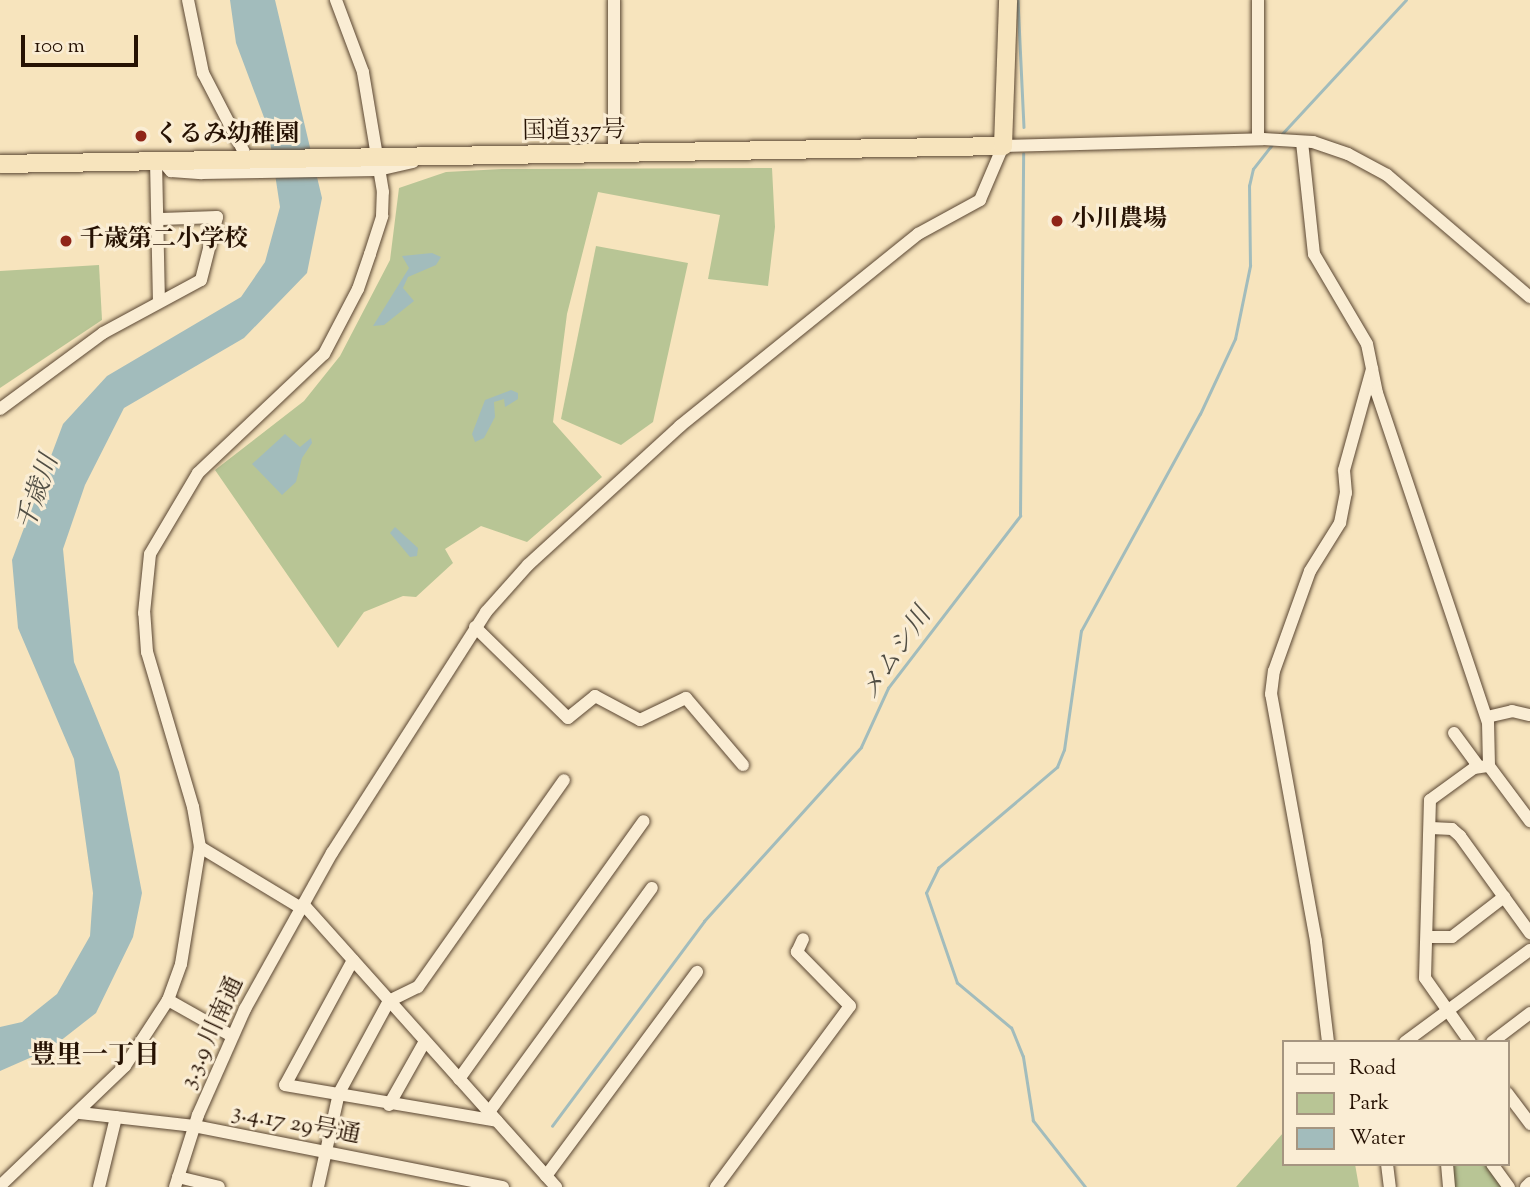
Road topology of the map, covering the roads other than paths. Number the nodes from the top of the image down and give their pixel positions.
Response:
1 (188, 0) edge
2 (336, 0) edge
3 (614, 0) edge
4 (1008, 0) edge
5 (1258, 0) edge
6 (1261, 139) junction
7 (1299, 141) junction
8 (1003, 146) junction
9 (614, 156) junction
10 (160, 162) junction
11 (237, 162) junction
12 (0, 164) edge
13 (376, 164) junction
14 (161, 219) junction
15 (1530, 297) edge
16 (159, 302) junction
17 (1372, 369) junction
18 (0, 409) edge
19 (475, 627) junction
20 (1530, 715) edge
21 (1487, 717) junction
22 (1454, 733) dead end
23 (743, 765) dead end
24 (1484, 767) junction
25 (564, 780) dead end
26 (644, 821) dead end
27 (1530, 821) edge
28 (1432, 828) junction
29 (200, 847) junction
30 (652, 888) dead end
31 (1504, 897) junction
32 (302, 906) junction
33 (1530, 933) edge
34 (1427, 937) junction
35 (803, 939) dead end
36 (1530, 950) edge
37 (354, 960) junction
38 (697, 972) dead end
39 (168, 1000) junction
40 (389, 1001) junction
41 (1447, 1011) junction
42 (1528, 1020) edge
43 (232, 1036) junction
44 (1328, 1040) edge
45 (1408, 1040) edge
46 (1468, 1040) edge
47 (1495, 1040) edge
48 (425, 1041) junction
49 (459, 1079) junction
50 (338, 1096) junction
51 (1509, 1096) edge
52 (389, 1105) junction
53 (80, 1114) junction
54 (493, 1117) junction
55 (116, 1118) junction
56 (1530, 1124) edge
57 (194, 1126) junction
58 (325, 1152) junction
59 (1387, 1166) edge
60 (1447, 1166) edge
61 (1493, 1166) edge
62 (546, 1176) junction
63 (176, 1182) edge
64 (460, 1183) edge
65 (1530, 1183) edge
66 (0, 1186) edge
67 (99, 1187) edge
68 (219, 1187) edge
69 (318, 1187) edge
70 (503, 1187) edge
71 (556, 1187) edge
72 (716, 1187) edge
73 (1390, 1187) edge
74 (1449, 1187) edge
75 (1509, 1187) edge
76 (1526, 1187) edge

1 - 11 street
2 - 13 street
3 - 9 street
4 - 8 highway
5 - 6 street
6 - 7 street
6 - 8 street
7 - 15 street
7 - 17 street
8 - 9 highway, 国道337号
8 - 19 street, 3.3.9 川南通
9 - 13 highway, 国道337号
10 - 11 highway, 国道337号
10 - 12 highway, 国道337号
10 - 14 street
11 - 13 highway, 国道337号
13 - 29 street
14 - 16 street
14 - 16 street
16 - 18 street
17 - 21 street
17 - 44 street
19 - 23 street
19 - 32 street, 3.3.9 川南通
20 - 21 street
21 - 24 street
22 - 24 street
24 - 27 street
24 - 28 street
25 - 40 street
26 - 49 street
28 - 31 street
28 - 34 street
29 - 32 street
29 - 39 street
30 - 54 street
31 - 33 street
31 - 34 street
32 - 37 street
32 - 43 street, 3.3.9 川南通
34 - 41 street
35 - 72 street
36 - 41 street
37 - 40 street
37 - 50 street
38 - 62 street
39 - 43 street
39 - 53 street
40 - 48 street
40 - 50 street
41 - 45 street
41 - 46 street
42 - 47 street
43 - 57 street, 3.3.9 川南通
48 - 49 street
48 - 52 street
49 - 54 street
50 - 52 street
50 - 58 street
51 - 56 street
52 - 54 street
53 - 55 street, 3.4.17 29号通
53 - 66 street
54 - 62 street
55 - 57 street, 3.4.17 29号通
55 - 67 street
57 - 58 street, 3.4.17 29号通
57 - 63 street, 3.3.9 川南通
58 - 64 street, 3.4.17 29号通
58 - 69 street
59 - 73 street
60 - 74 street
61 - 75 street
62 - 71 street
63 - 68 street
64 - 70 street, 3.4.17 29号通
65 - 76 street

